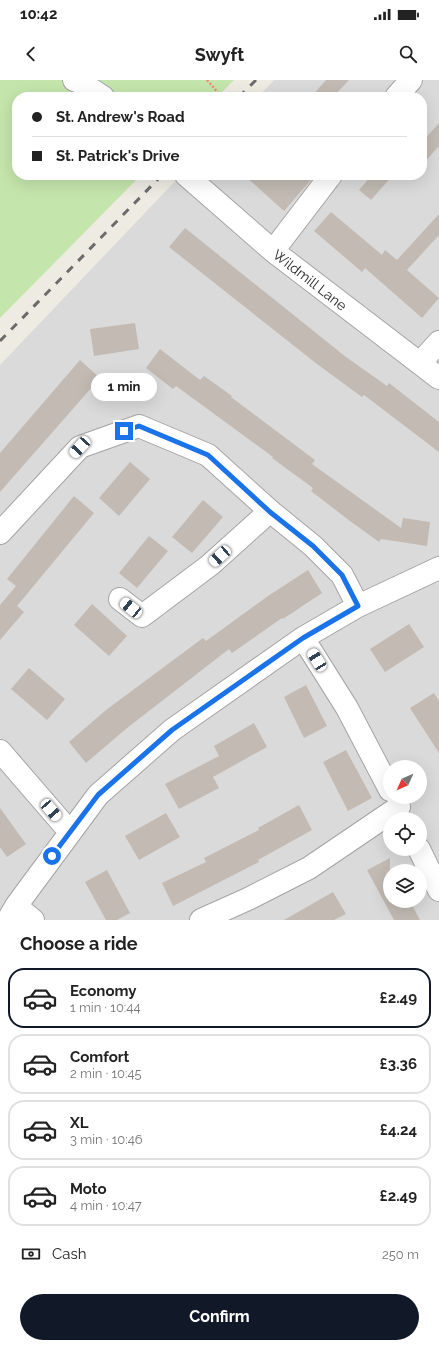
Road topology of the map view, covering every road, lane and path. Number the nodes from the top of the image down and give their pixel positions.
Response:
1 (74, 80) edge
2 (207, 80) edge
3 (411, 80) edge
4 (96, 92) edge
5 (218, 92) edge
6 (400, 92) edge
7 (192, 180) edge
8 (327, 180) edge
9 (273, 251) junction
10 (439, 342) edge
11 (420, 364) junction
12 (439, 378) edge
13 (270, 512) junction
14 (0, 533) edge
15 (439, 568) edge
16 (120, 599) dead end
17 (358, 606) junction
18 (303, 638) junction
19 (0, 751) edge
20 (383, 776) edge
21 (396, 804) edge
22 (70, 832) junction
23 (422, 856) edge
24 (439, 890) edge
25 (12, 913) edge
26 (33, 920) edge
27 (201, 920) edge

1 - 4 street
2 - 5 path
3 - 6 street
7 - 9 street, Wildmill Lane
8 - 9 street
9 - 11 street, Wildmill Lane
10 - 11 street
11 - 12 street, Wildmill Lane
13 - 14 street
13 - 16 street
13 - 17 street
15 - 17 street
17 - 18 street
18 - 20 street
18 - 22 street
19 - 22 street
21 - 27 street
22 - 25 street
23 - 24 street
25 - 26 street

